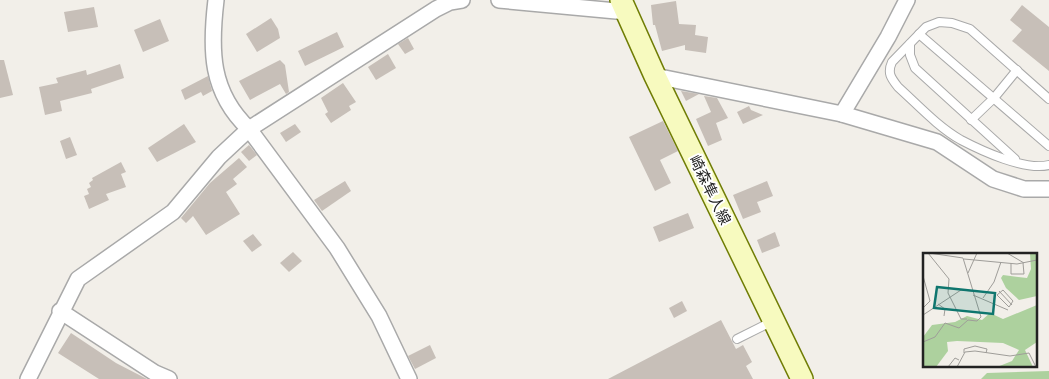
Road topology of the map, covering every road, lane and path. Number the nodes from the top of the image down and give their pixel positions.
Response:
1 (216, 0) edge
2 (462, 0) edge
3 (500, 0) edge
4 (907, 0) edge
5 (624, 6) edge
6 (919, 34) junction
7 (910, 44) junction
8 (1016, 70) junction
9 (655, 76) junction
10 (994, 98) junction
11 (1049, 99) edge
12 (842, 114) junction
13 (971, 120) junction
14 (249, 129) junction
15 (1049, 146) edge
16 (1020, 164) junction
17 (1049, 165) edge
18 (1049, 189) edge
19 (60, 311) junction
20 (773, 321) junction
21 (737, 339) dead end
22 (28, 379) edge
23 (168, 379) edge
24 (409, 379) edge
25 (802, 379) edge

1 - 14 street
2 - 14 street
3 - 5 street
4 - 12 street
5 - 9 main road, 崎森隼人線
6 - 7 lane
6 - 8 lane
6 - 10 lane
7 - 13 lane
7 - 16 lane
8 - 10 lane
8 - 11 lane
9 - 12 street
9 - 20 main road, 崎森隼人線
10 - 13 lane
10 - 15 lane
12 - 18 street
13 - 16 lane
14 - 19 street
14 - 24 street
16 - 17 lane
19 - 22 street
19 - 23 street
20 - 21 lane
20 - 25 main road, 崎森隼人線

